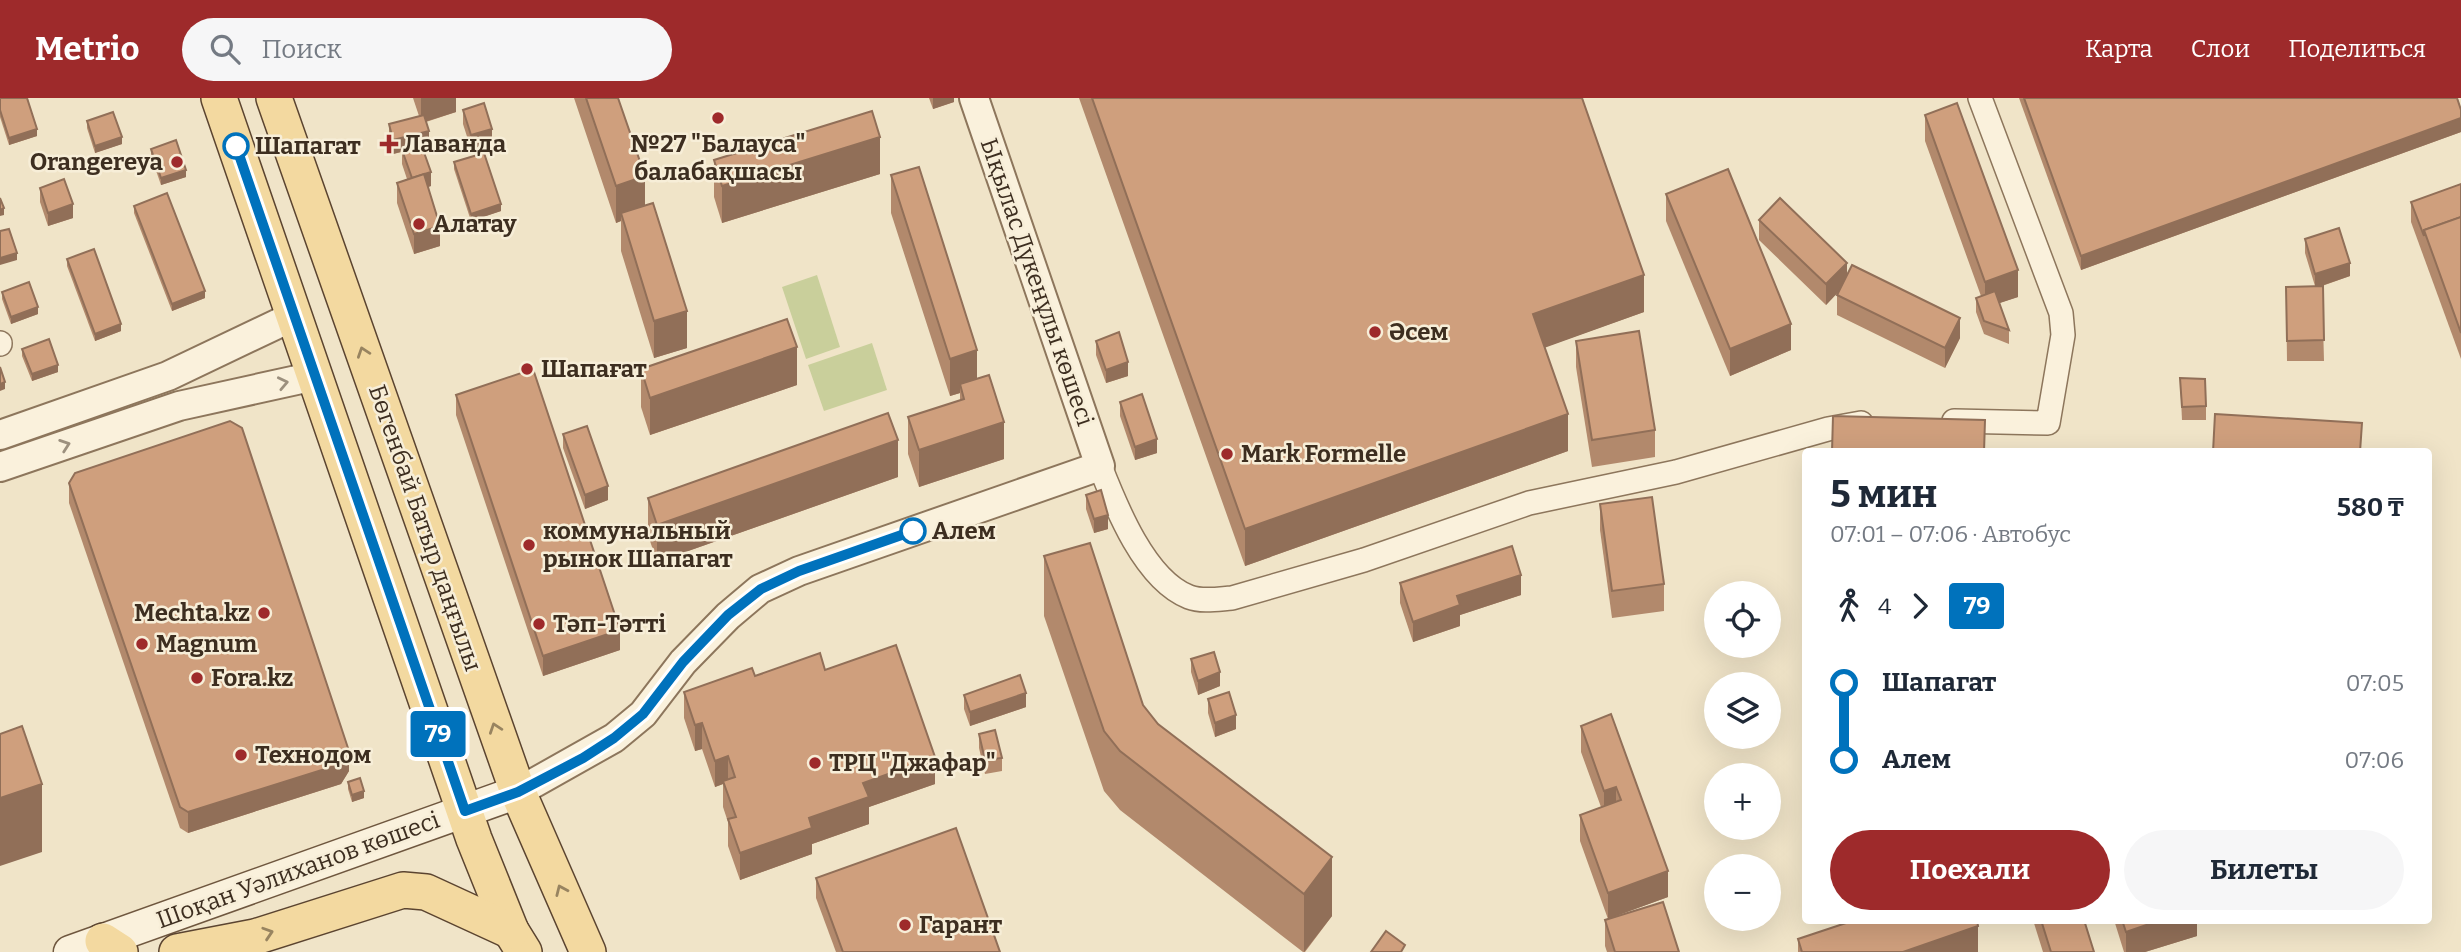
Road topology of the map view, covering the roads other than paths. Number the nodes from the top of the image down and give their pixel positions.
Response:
1 (219, 98) edge
2 (274, 98) edge
3 (974, 98) edge
4 (1980, 98) edge
5 (294, 316) junction
6 (168, 376) junction
7 (315, 376) junction
8 (179, 406) junction
9 (1878, 421) edge
10 (1933, 421) edge
11 (0, 435) edge
12 (1100, 466) junction
13 (0, 467) edge
14 (518, 792) junction
15 (465, 811) junction
16 (515, 945) edge
17 (112, 946) edge
18 (70, 952) edge
19 (177, 952) edge
20 (588, 952) edge

1 - 5 main road
14 -> 2 main road, Бөгенбай Батыр даңғылы
3 - 12 street, Ықылас Дүкенұлы көшесі
4 - 10 street
5 - 6 street
5 - 7 main road
6 - 8 street
6 - 11 street
8 -> 7 street
7 - 15 main road
13 -> 8 street
9 - 12 street
12 - 14 street, Шоқан Уәлиханов көшесі
14 - 15 main road, Шоқан Уәлиханов көшесі
20 -> 14 main road, Бөгенбай Батыр даңғылы
15 - 16 main road
15 - 17 main road, Шоқан Уәлиханов көшесі
19 -> 16 main road
17 - 18 main road, Шоқан Уәлиханов көшесі

